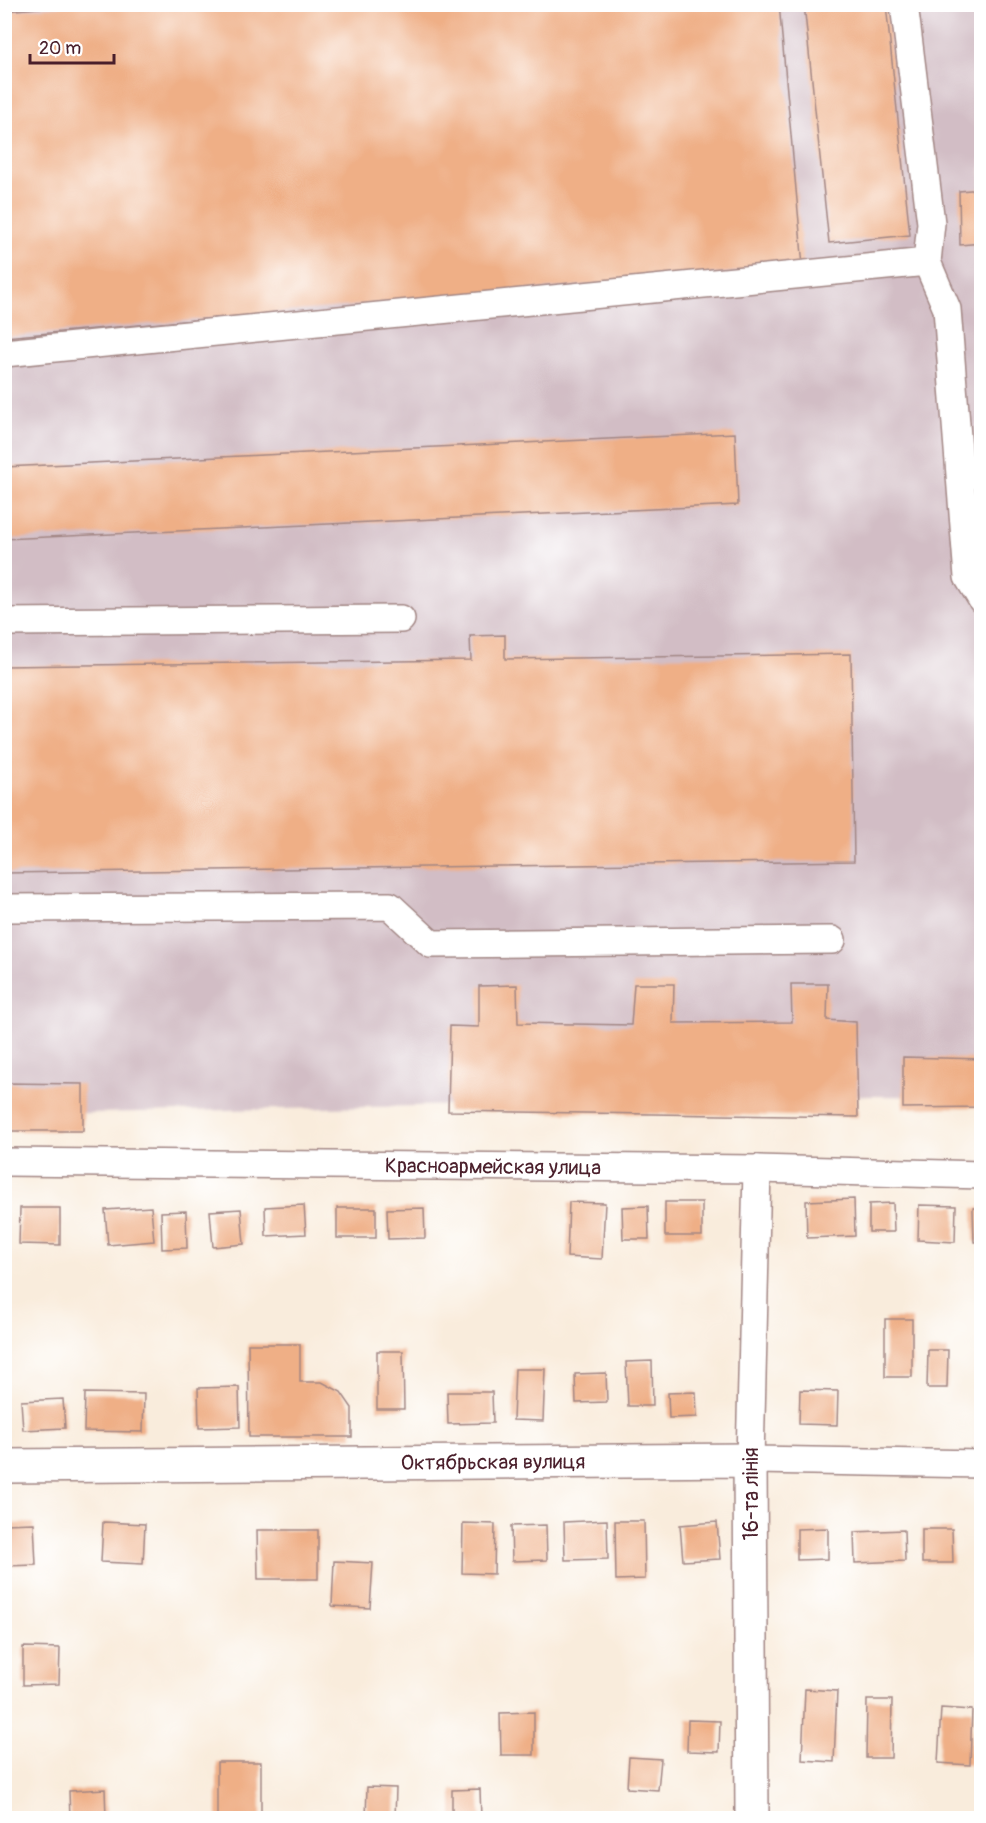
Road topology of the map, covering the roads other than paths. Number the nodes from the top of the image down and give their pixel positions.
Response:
1 (904, 4) edge
2 (927, 262) junction
3 (4, 353) edge
4 (981, 600) edge
5 (401, 619) dead end
6 (4, 622) edge
7 (4, 908) edge
8 (832, 940) dead end
9 (4, 1162) edge
10 (757, 1169) junction
11 (981, 1175) edge
12 (750, 1460) junction
13 (981, 1464) edge
14 (4, 1466) edge
15 (752, 1818) edge

1 - 2 street
2 - 3 street
2 - 4 street
5 - 6 street
7 - 8 street
9 - 10 street, Красноармейская улица
10 - 11 street, Красноармейская улица
10 - 12 street, 16-та лінія
12 - 13 street, Октябрьская вулиця
12 - 14 main road, Октябрьская вулиця
12 - 15 main road, 16-та лінія

